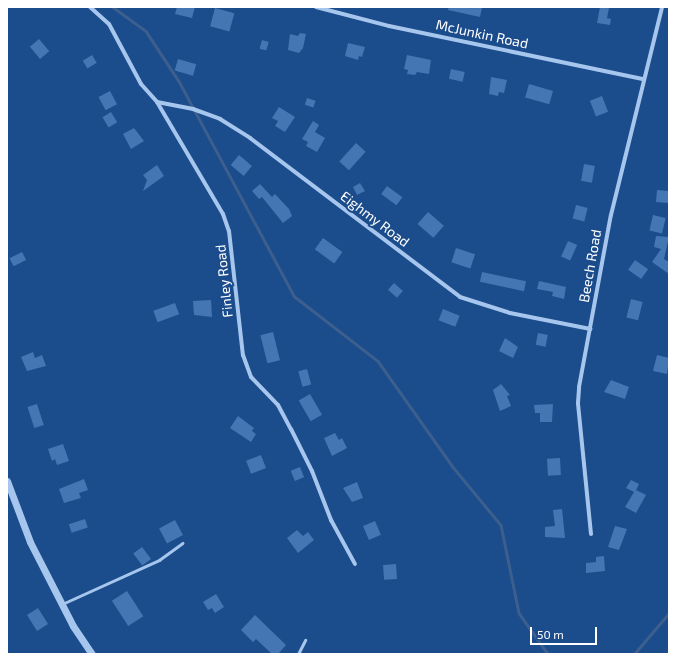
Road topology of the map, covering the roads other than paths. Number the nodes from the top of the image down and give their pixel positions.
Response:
1 (90, 7) edge
2 (316, 7) edge
3 (662, 7) edge
4 (643, 78) junction
5 (157, 102) junction
6 (590, 328) junction
7 (7, 481) edge
8 (591, 534) dead end
9 (182, 543) dead end
10 (355, 564) dead end
11 (62, 604) junction
12 (305, 640) dead end
13 (92, 654) edge
14 (298, 654) edge

1 - 5 street, Finley Road
2 - 4 street, McJunkin Road
3 - 4 street, Beech Road
4 - 6 street, Beech Road
5 - 6 street, Eighmy Road
5 - 10 street, Finley Road
6 - 8 street, Beech Road
7 - 11 street
9 - 11 lane
11 - 13 street
12 - 14 lane

